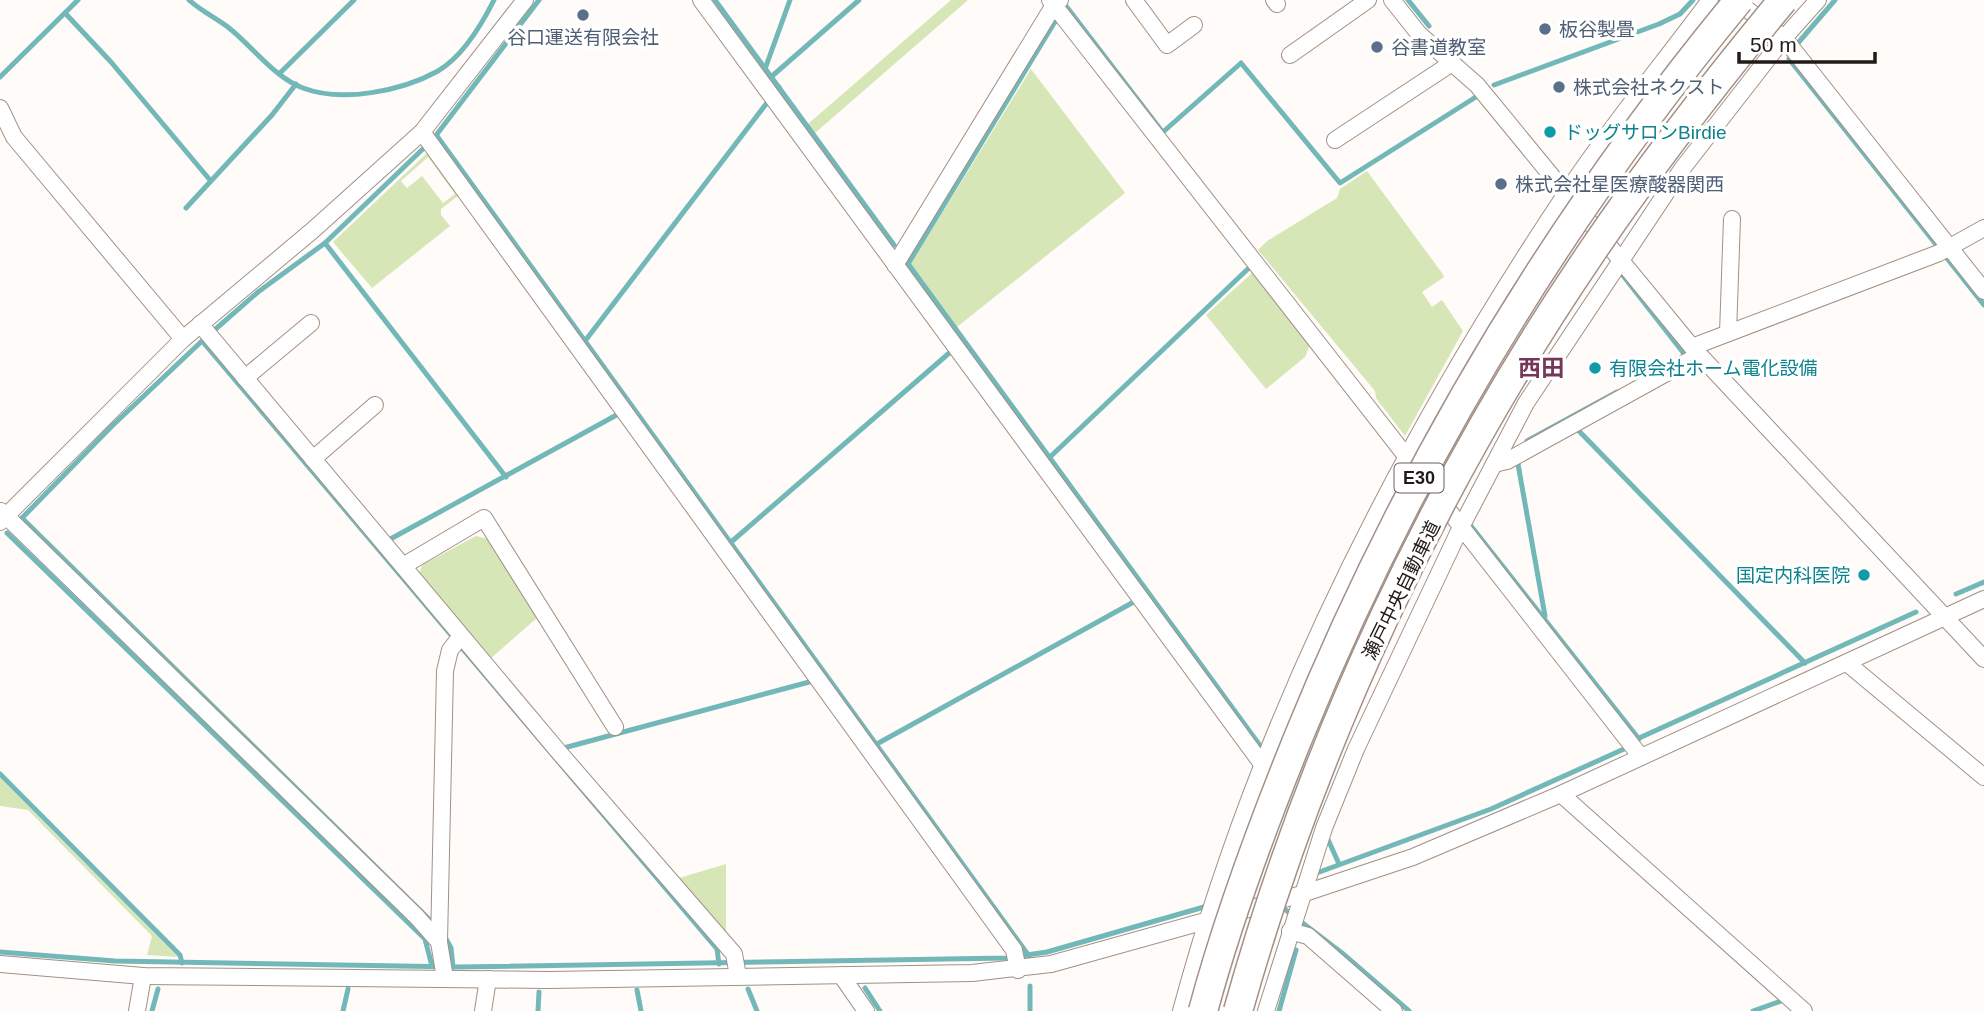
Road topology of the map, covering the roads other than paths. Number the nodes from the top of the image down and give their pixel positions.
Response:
1 (525, 0) edge
2 (701, 0) edge
3 (1134, 0) edge
4 (1368, 0) edge
5 (1392, 0) edge
6 (1710, 0) edge
7 (1737, 0) edge
8 (1783, 0) edge
9 (1818, 0) edge
10 (1057, 6) edge
11 (1194, 25) dead end
12 (1784, 38) junction
13 (1290, 55) dead end
14 (1452, 63) junction
15 (0, 108) edge
16 (428, 139) junction
17 (1335, 140) dead end
18 (1566, 192) junction
19 (1732, 219) dead end
20 (1984, 228) edge
21 (1947, 251) junction
22 (1622, 258) junction
23 (895, 265) junction
24 (1984, 292) edge
25 (311, 323) dead end
26 (206, 331) junction
27 (1728, 333) junction
28 (183, 339) junction
29 (1696, 351) junction
30 (245, 378) junction
31 (375, 405) dead end
32 (1405, 455) junction
33 (313, 459) junction
34 (1494, 464) junction
35 (2, 516) edge
36 (1460, 529) junction
37 (403, 566) junction
38 (1984, 599) edge
39 (1946, 618) junction
40 (461, 636) junction
41 (1984, 659) edge
42 (1847, 663) junction
43 (615, 726) dead end
44 (1265, 757) junction
45 (1641, 757) junction
46 (1981, 768) edge
47 (1561, 794) junction
48 (1306, 882) junction
49 (1209, 910) junction
50 (1293, 922) junction
51 (439, 942) junction
52 (1017, 962) junction
53 (0, 964) edge
54 (736, 967) junction
55 (444, 970) junction
56 (841, 975) junction
57 (143, 976) junction
58 (488, 979) junction
59 (137, 1011) edge
60 (483, 1011) edge
61 (866, 1011) edge
62 (1181, 1011) edge
63 (1203, 1011) edge
64 (1238, 1011) edge
65 (1266, 1011) edge
66 (1394, 1011) edge
67 (1804, 1011) edge

1 - 16 street
2 - 23 street
3 - 11 street
4 - 13 street
5 - 14 street
6 - 18 street
7 - 12 street
7 - 63 highway, 瀬戸中央自動車道 / E30, bridge
8 - 64 highway, 瀬戸中央自動車道 / E30, bridge
9 - 12 street
10 - 23 street
10 - 32 street
12 - 21 street
12 - 22 street
14 - 17 street
14 - 18 street
15 - 28 street
16 - 26 street
16 - 52 street
18 - 22 street
18 - 32 street
19 - 27 street
20 - 21 street
21 - 24 street
21 - 27 street
22 - 29 street
22 - 34 street
23 - 44 street
25 - 30 street
26 - 28 street
26 - 30 street
27 - 29 street
28 - 35 street
29 - 34 street
29 - 39 street
30 - 33 street
31 - 33 street
32 - 36 street
32 - 44 street
33 - 37 street
34 - 36 street
35 - 51 street
36 - 45 street
36 - 48 street
37 - 40 street
37 - 43 street
38 - 39 street
39 - 41 street
39 - 42 street
40 - 51 street
40 - 54 street
42 - 45 street
42 - 46 street
44 - 49 street
45 - 47 street
47 - 48 street
47 - 67 street
48 - 49 street
48 - 50 street
49 - 52 street
49 - 62 street
50 - 65 street
50 - 66 street
51 - 55 street
52 - 56 street
53 - 57 street
54 - 56 street
54 - 58 street
55 - 57 street
55 - 58 street
56 - 61 street
57 - 59 street
58 - 60 street

